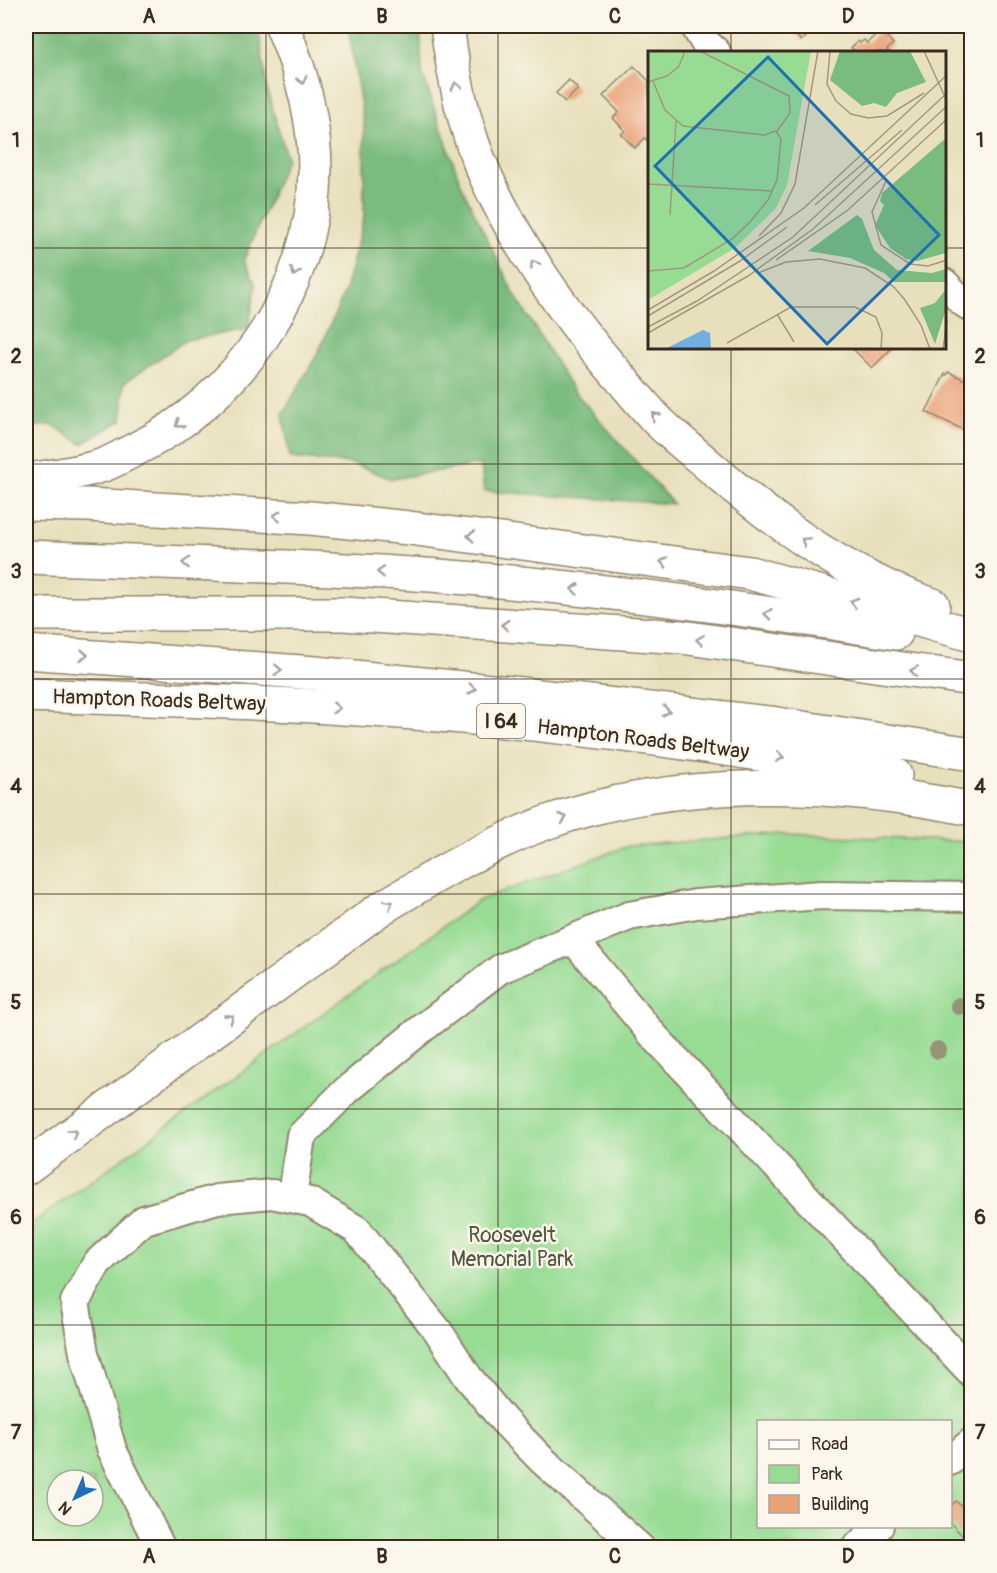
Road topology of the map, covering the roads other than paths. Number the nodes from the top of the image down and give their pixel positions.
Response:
1 (282, 26) edge
2 (447, 26) edge
3 (695, 26) edge
4 (715, 51) edge
5 (946, 285) edge
6 (972, 308) edge
7 (26, 481) edge
8 (26, 504) edge
9 (26, 557) edge
10 (26, 614) edge
11 (972, 618) edge
12 (972, 635) edge
13 (972, 645) edge
14 (26, 652) edge
15 (972, 679) edge
16 (26, 695) edge
17 (972, 754) edge
18 (972, 789) edge
19 (972, 809) edge
20 (972, 897) edge
21 (573, 939) junction
22 (26, 1168) edge
23 (292, 1198) junction
24 (972, 1373) edge
25 (972, 1442) edge
26 (952, 1460) edge
27 (878, 1528) edge
28 (161, 1548) edge
29 (640, 1548) edge
30 (856, 1548) edge

1 -> 7 highway
11 -> 2 highway
3 - 4 street
5 - 6 street
12 -> 8 highway
13 -> 9 highway
15 -> 10 highway
14 -> 17 highway
16 -> 18 highway, Hampton Roads Beltway / I 64
22 -> 19 highway
20 - 21 street
21 - 23 street
21 - 24 street
23 - 28 street
23 - 29 street
25 - 26 street
27 - 30 street

